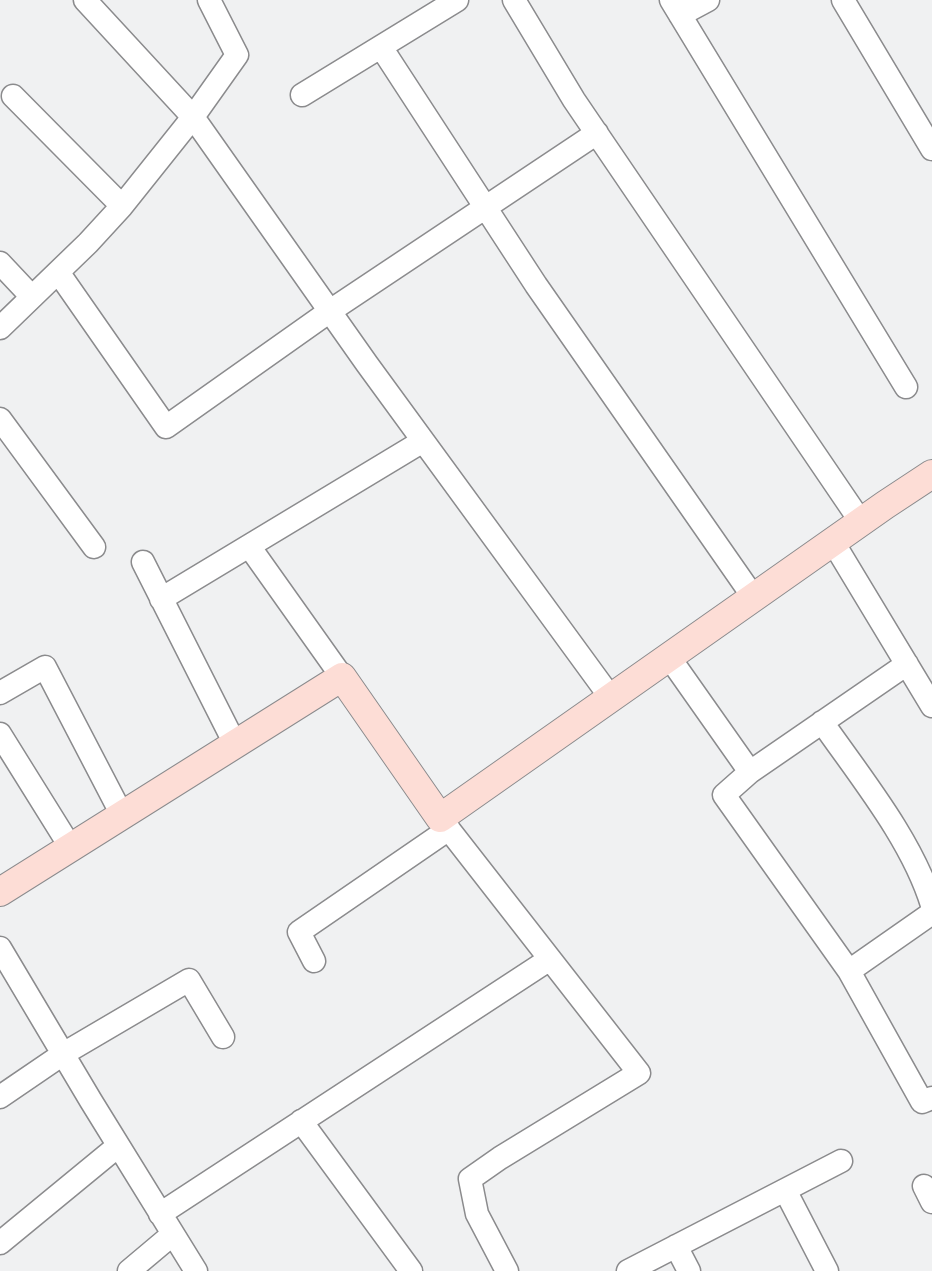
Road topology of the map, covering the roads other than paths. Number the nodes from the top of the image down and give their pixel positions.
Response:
1 (85, 0) edge
2 (209, 0) edge
3 (457, 0) edge
4 (514, 0) edge
5 (708, 0) edge
6 (843, 0) edge
7 (675, 7) edge
8 (381, 47) junction
9 (302, 95) dead end
10 (13, 96) dead end
11 (193, 117) junction
12 (596, 134) junction
13 (932, 149) edge
14 (122, 206) junction
15 (485, 207) junction
16 (0, 263) edge
17 (58, 272) junction
18 (32, 297) junction
19 (330, 311) junction
20 (0, 328) edge
21 (906, 387) dead end
22 (0, 419) edge
23 (423, 441) junction
24 (932, 474) edge
25 (862, 522) junction
26 (833, 542) junction
27 (248, 546) junction
28 (94, 547) dead end
29 (143, 562) dead end
30 (754, 598) junction
31 (161, 599) junction
32 (669, 657) junction
33 (907, 664) junction
34 (342, 677) junction
35 (0, 693) edge
36 (611, 698) junction
37 (932, 706) edge
38 (822, 722) junction
39 (0, 734) edge
40 (235, 744) junction
41 (750, 772) junction
42 (122, 815) junction
43 (445, 824) junction
44 (70, 848) junction
45 (0, 892) edge
46 (932, 904) edge
47 (932, 912) edge
48 (0, 948) edge
49 (550, 958) junction
50 (314, 961) dead end
51 (849, 971) junction
52 (223, 1037) dead end
53 (63, 1054) junction
54 (0, 1097) edge
55 (932, 1098) edge
56 (301, 1121) junction
57 (118, 1146) junction
58 (841, 1161) dead end
59 (785, 1190) junction
60 (160, 1214) junction
61 (173, 1234) junction
62 (0, 1243) edge
63 (676, 1246) junction
64 (129, 1271) edge
65 (196, 1271) edge
66 (411, 1271) edge
67 (507, 1271) edge
68 (628, 1271) edge
69 (689, 1271) edge
70 (827, 1271) edge

1 - 11 street
2 - 11 street
3 - 8 street
4 - 12 street
5 - 7 street
6 - 13 street
7 - 21 street
8 - 9 street
8 - 15 street
10 - 14 street
11 - 14 street
11 - 19 street
12 - 15 street
12 - 25 street
14 - 17 street
15 - 19 street
15 - 30 street
16 - 18 street
17 - 18 street
17 - 19 street
18 - 20 street
19 - 23 street
22 - 28 street
23 - 27 street
23 - 36 street
24 - 25 street
25 - 26 street
26 - 30 street
26 - 33 street
27 - 31 street
27 - 34 street
29 - 31 street
30 - 32 street
31 - 40 street
32 - 36 street
32 - 41 street
33 - 37 street
33 - 38 street
34 - 40 street
34 - 43 street
35 - 42 street
36 - 43 street
38 - 41 street
38 - 46 street
39 - 44 street
40 - 42 street
41 - 51 street
42 - 44 street
43 - 49 street
43 - 50 street
44 - 45 street
47 - 51 street
48 - 53 street
49 - 56 street
49 - 67 street
51 - 55 street
52 - 53 street
53 - 54 street
53 - 57 street
56 - 60 street
56 - 66 street
57 - 60 street
57 - 62 street
58 - 59 street
59 - 63 street
59 - 70 street
60 - 61 street
61 - 64 street
61 - 65 street
63 - 68 street
63 - 69 street

